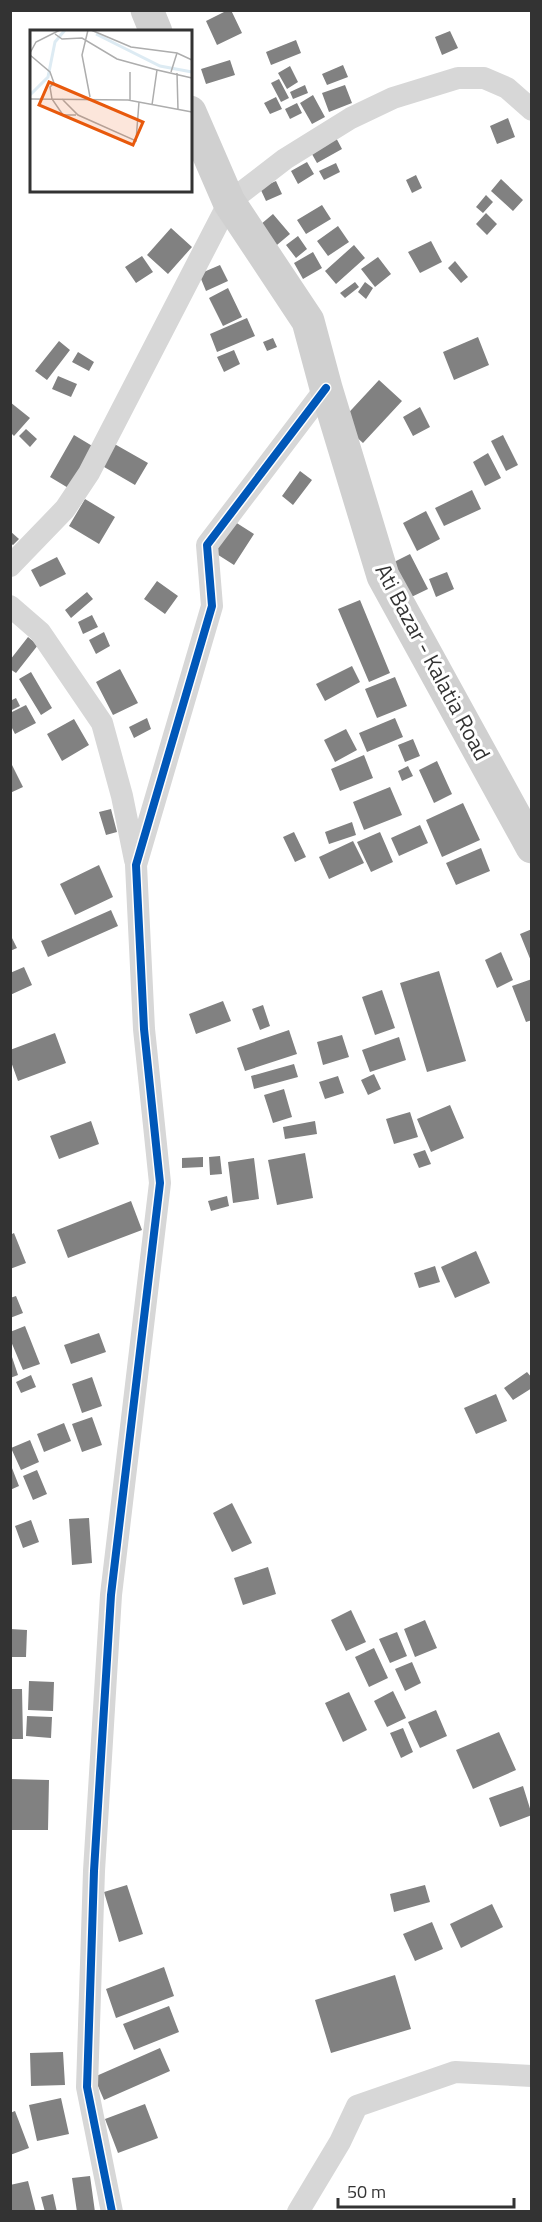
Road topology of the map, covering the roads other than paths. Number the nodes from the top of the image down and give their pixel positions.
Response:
1 (147, 10) edge
2 (155, 30) edge
3 (531, 110) edge
4 (192, 117) edge
5 (229, 202) junction
6 (326, 388) junction
7 (10, 566) edge
8 (10, 606) edge
9 (531, 847) edge
10 (136, 865) junction
11 (531, 2076) edge
12 (112, 2211) edge
13 (298, 2211) edge

1 - 2 main road
3 - 5 street
4 - 5 main road, Ati Bazar - Kalatia Road
5 - 6 main road, Ati Bazar - Kalatia Road
5 - 7 street
6 - 9 main road, Ati Bazar - Kalatia Road
6 - 10 street
8 - 10 street
10 - 12 street
11 - 13 street

